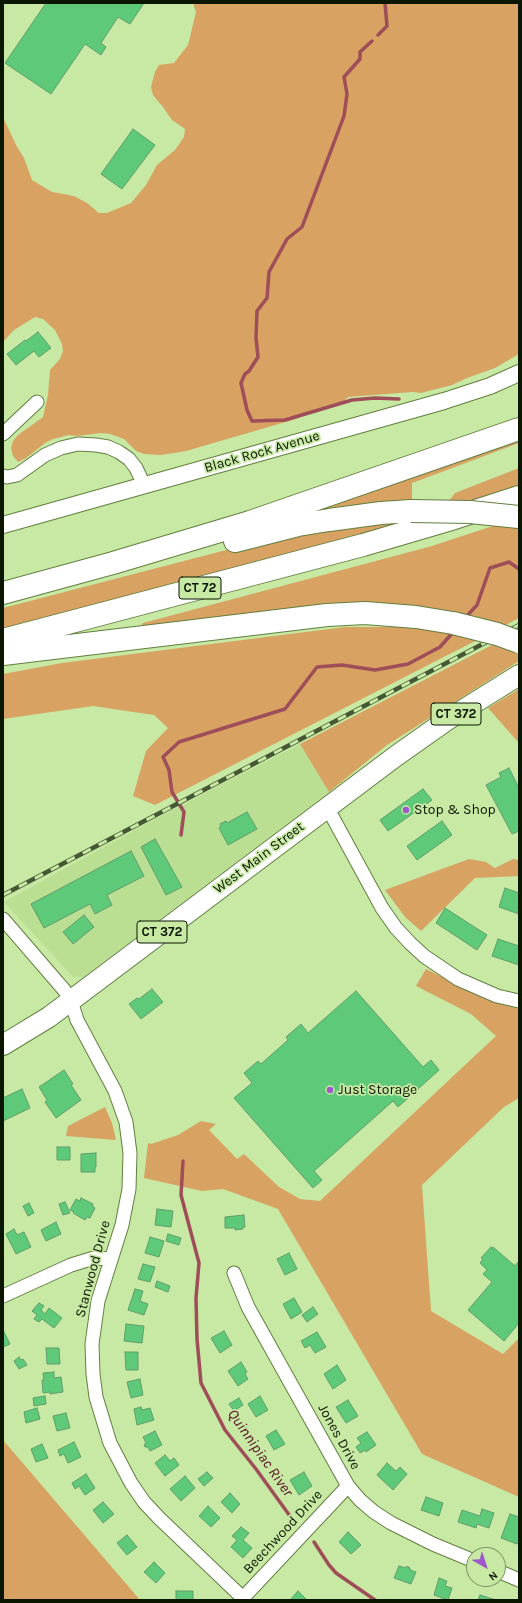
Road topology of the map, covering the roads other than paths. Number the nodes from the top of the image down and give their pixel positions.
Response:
1 (519, 373) edge
2 (37, 402) dead end
3 (519, 418) edge
4 (519, 429) edge
5 (3, 434) edge
6 (3, 476) edge
7 (363, 483) junction
8 (144, 485) junction
9 (519, 497) edge
10 (519, 517) edge
11 (3, 525) edge
12 (3, 593) edge
13 (3, 600) edge
14 (3, 640) edge
15 (519, 642) edge
16 (3, 654) edge
17 (519, 675) edge
18 (327, 807) junction
19 (3, 919) edge
20 (71, 1001) junction
21 (519, 1001) edge
22 (3, 1045) edge
23 (111, 1259) junction
24 (234, 1273) dead end
25 (3, 1296) edge
26 (348, 1486) junction
27 (466, 1558) edge
28 (506, 1575) edge
29 (519, 1580) edge
30 (243, 1599) edge

1 - 8 street, Black Rock Avenue
2 - 5 street
3 - 7 highway
4 - 7 highway
6 - 8 street
7 - 12 highway
8 - 11 street, Black Rock Avenue
9 - 14 highway, CT 72
10 - 13 highway, bridge
15 - 16 highway, bridge
17 - 18 main road, West Main Street / CT 372
18 - 20 main road, West Main Street / CT 372
18 - 21 street
19 - 20 street, Stanwood Drive
20 - 22 main road, West Main Street / CT 372
20 - 23 street, Stanwood Drive
23 - 25 street
23 - 30 street, Stanwood Drive
24 - 26 street, Jones Drive
26 - 27 street, Jones Drive
26 - 30 street, Beechwood Drive
28 - 29 street

